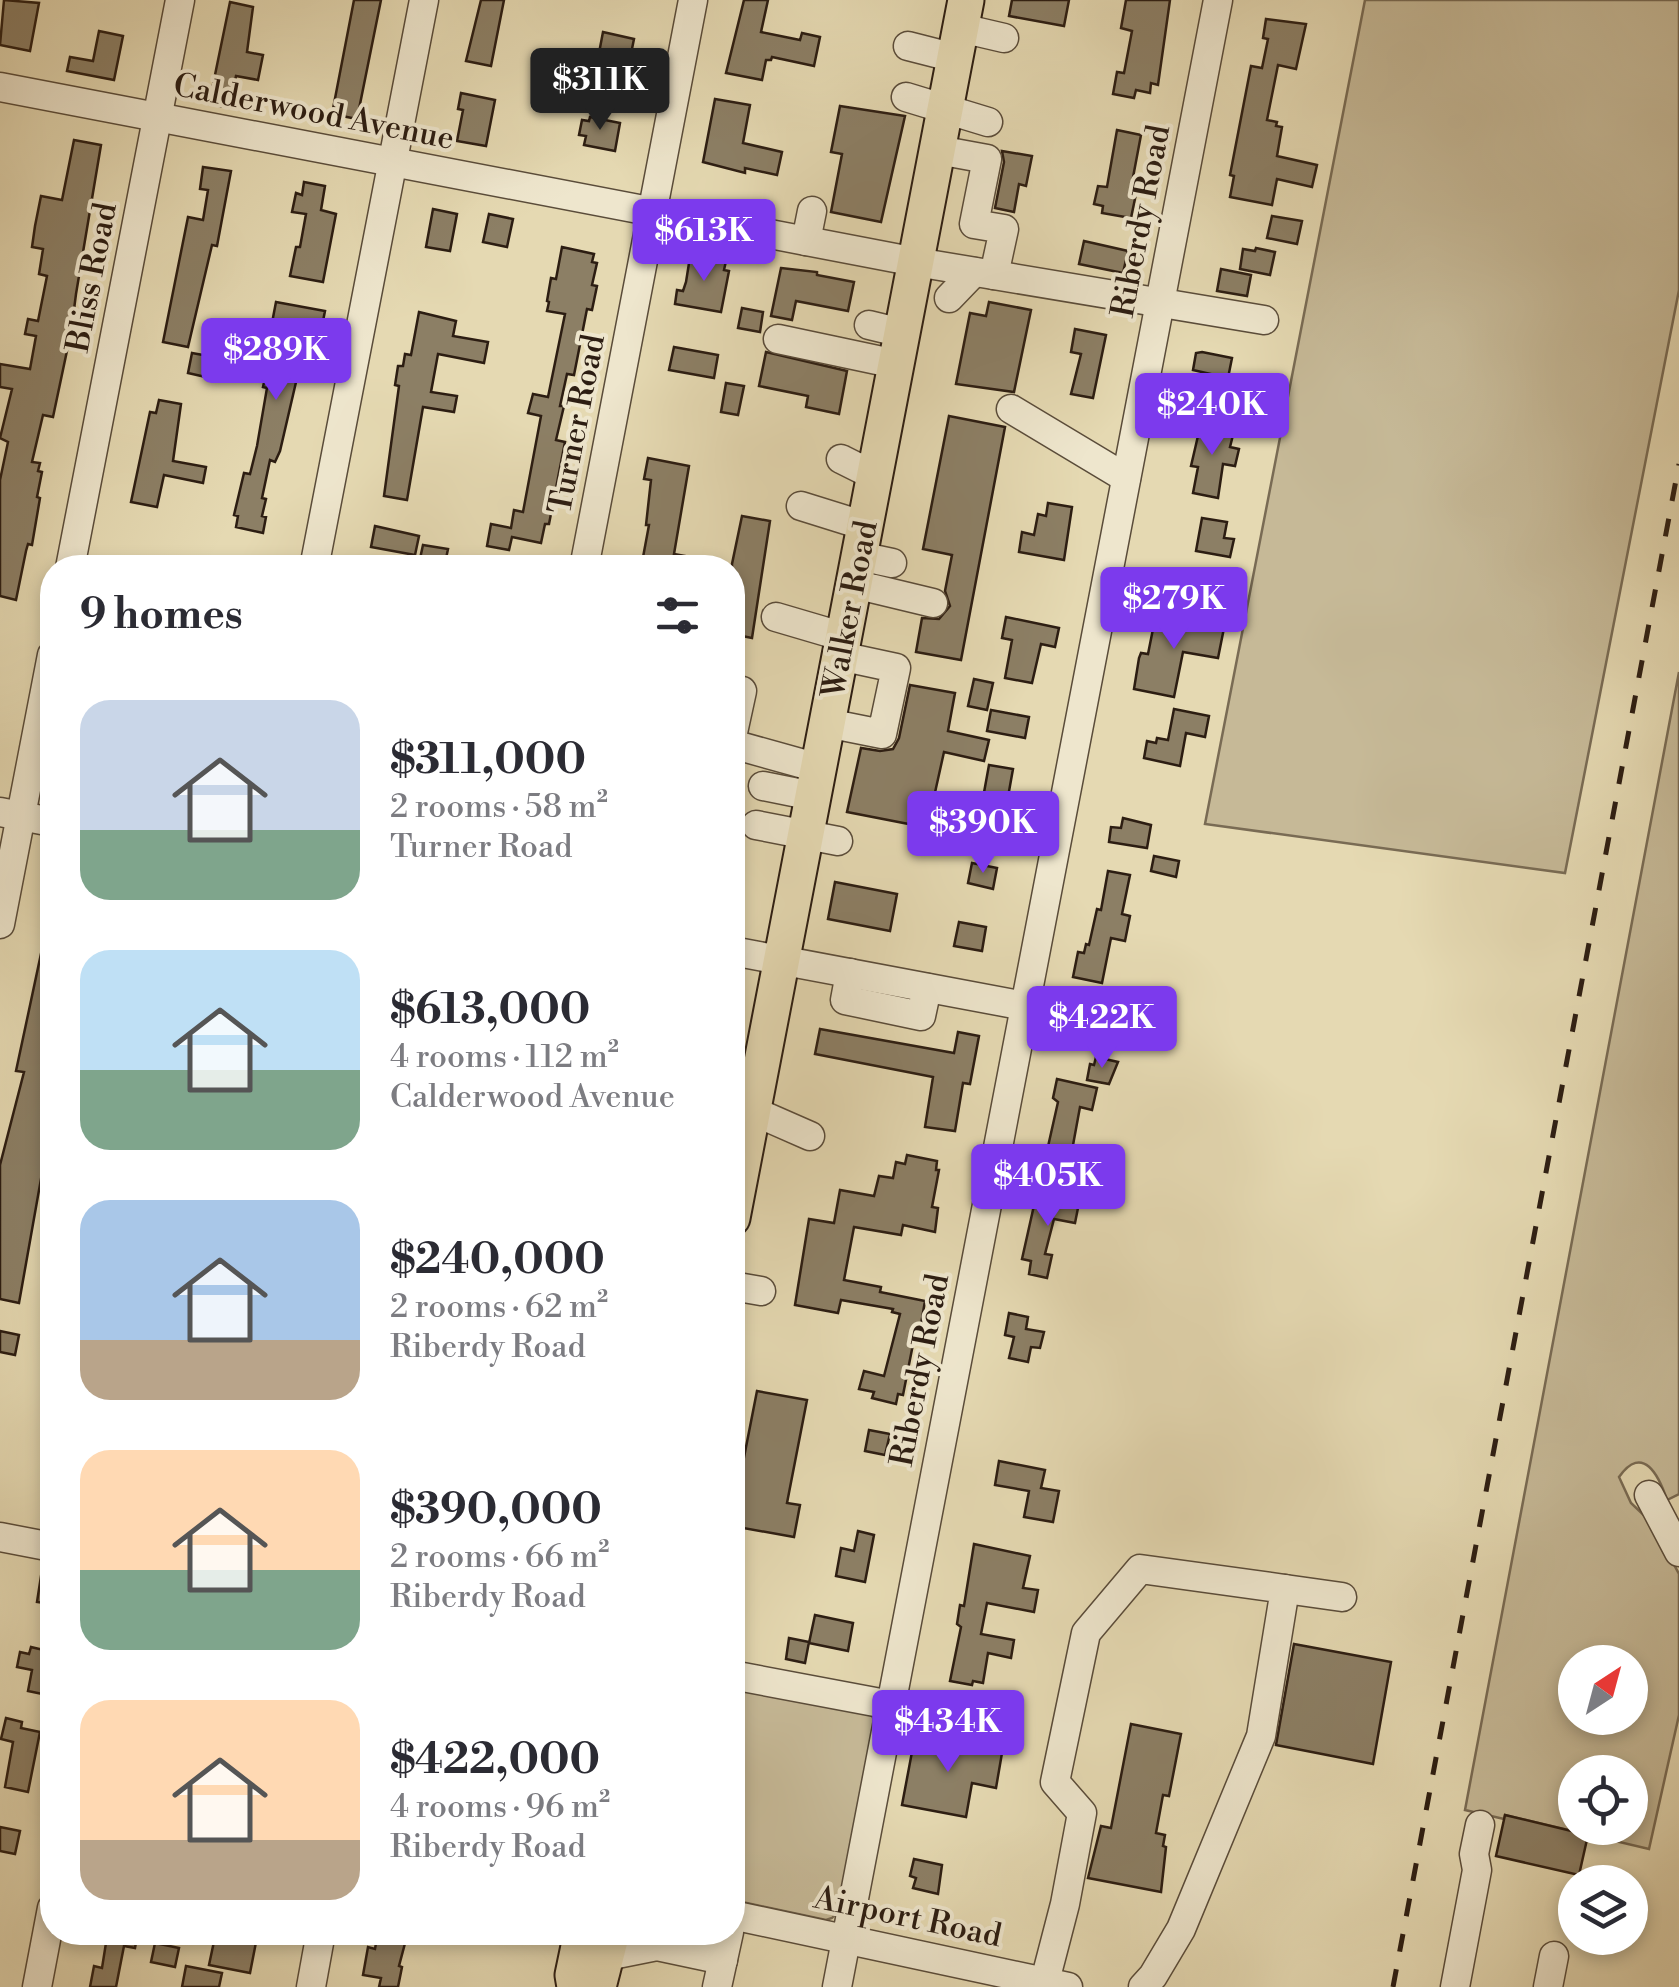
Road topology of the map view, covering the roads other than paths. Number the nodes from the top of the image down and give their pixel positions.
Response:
1 (180, 0) edge
2 (424, 0) edge
3 (693, 0) edge
4 (1218, 0) edge
5 (961, 29) edge
6 (1004, 38) dead end
7 (908, 46) dead end
8 (0, 87) edge
9 (906, 97) dead end
10 (945, 111) junction
11 (158, 117) junction
12 (988, 122) dead end
13 (938, 150) junction
14 (393, 162) junction
15 (812, 211) dead end
16 (652, 212) junction
17 (806, 241) junction
18 (916, 262) junction
19 (984, 274) junction
20 (949, 298) dead end
21 (1159, 304) junction
22 (1264, 320) dead end
23 (778, 339) dead end
24 (889, 340) junction
25 (1011, 409) dead end
26 (841, 459) dead end
27 (875, 476) junction
28 (1126, 478) junction
29 (801, 506) dead end
30 (73, 555) edge
31 (317, 555) edge
32 (586, 555) edge
33 (868, 557) junction
34 (933, 602) dead end
35 (776, 616) dead end
36 (842, 647) junction
37 (40, 702) edge
38 (827, 722) junction
39 (745, 750) edge
40 (816, 782) junction
41 (764, 786) dead end
42 (11, 814) edge
43 (40, 820) edge
44 (756, 825) dead end
45 (822, 839) junction
46 (0, 924) edge
47 (745, 945) edge
48 (781, 961) junction
49 (1025, 1006) junction
50 (753, 1112) junction
51 (810, 1136) dead end
52 (745, 1150) edge
53 (745, 1288) edge
54 (761, 1291) dead end
55 (1662, 1502) edge
56 (0, 1537) edge
57 (40, 1545) edge
58 (1679, 1552) edge
59 (1285, 1590) junction
60 (1342, 1597) dead end
61 (745, 1677) edge
62 (891, 1705) junction
63 (1480, 1825) dead end
64 (745, 1918) edge
65 (846, 1938) junction
66 (45, 1945) edge
67 (318, 1945) edge
68 (600, 1952) edge
69 (1554, 1956) dead end
70 (723, 1960) edge
71 (1056, 1984) edge
72 (37, 1987) edge
73 (310, 1987) edge
74 (576, 1987) edge
75 (837, 1987) edge
76 (1143, 1987) edge
77 (1455, 1987) edge
78 (1548, 1987) edge

1 - 11 street, Bliss Road
2 - 14 street
3 - 16 street, Turner Road
4 - 21 street, Riberdy Road
5 - 6 street
5 - 7 street
5 - 10 main road, Walker Road
8 - 11 street, Calderwood Avenue
9 - 10 street
10 - 12 street
10 - 13 main road, Walker Road
11 - 14 street, Calderwood Avenue
11 - 30 street, Bliss Road
13 - 18 main road, Walker Road
13 - 19 street
14 - 16 street, Calderwood Avenue
14 - 31 street
15 - 17 street
16 - 17 street, Calderwood Avenue
16 - 32 street, Turner Road
17 - 18 street, Calderwood Avenue
18 - 19 street, Calderwood Avenue
18 - 24 main road, Walker Road
19 - 20 street
19 - 21 street, Calderwood Avenue
21 - 22 street, Calderwood Avenue
21 - 28 street, Riberdy Road
23 - 24 street
24 - 27 main road, Walker Road
25 - 28 street
26 - 27 street
27 - 33 main road, Walker Road
28 - 49 street, Riberdy Road
29 - 33 street
33 - 34 street
33 - 36 main road, Walker Road
35 - 36 street
36 - 38 main road, Walker Road
36 - 38 street
37 - 42 street
38 - 40 main road, Walker Road
39 - 40 street
40 - 41 street
40 - 45 main road, Walker Road
42 - 43 street
42 - 46 street
44 - 45 street
45 - 48 main road, Walker Road
47 - 48 street
48 - 49 street
48 - 50 main road, Walker Road
49 - 62 street, Riberdy Road
50 - 51 street
50 - 52 main road, Walker Road
53 - 54 street
55 - 58 street
56 - 57 street
59 - 60 street
59 - 71 street
59 - 76 street
61 - 62 street
62 - 65 street, Riberdy Road
63 - 77 street
64 - 65 street, Airport Road
65 - 71 street, Airport Road
65 - 75 street, Riberdy Road
66 - 72 street
67 - 73 street
68 - 70 street
68 - 74 main road
69 - 78 street

